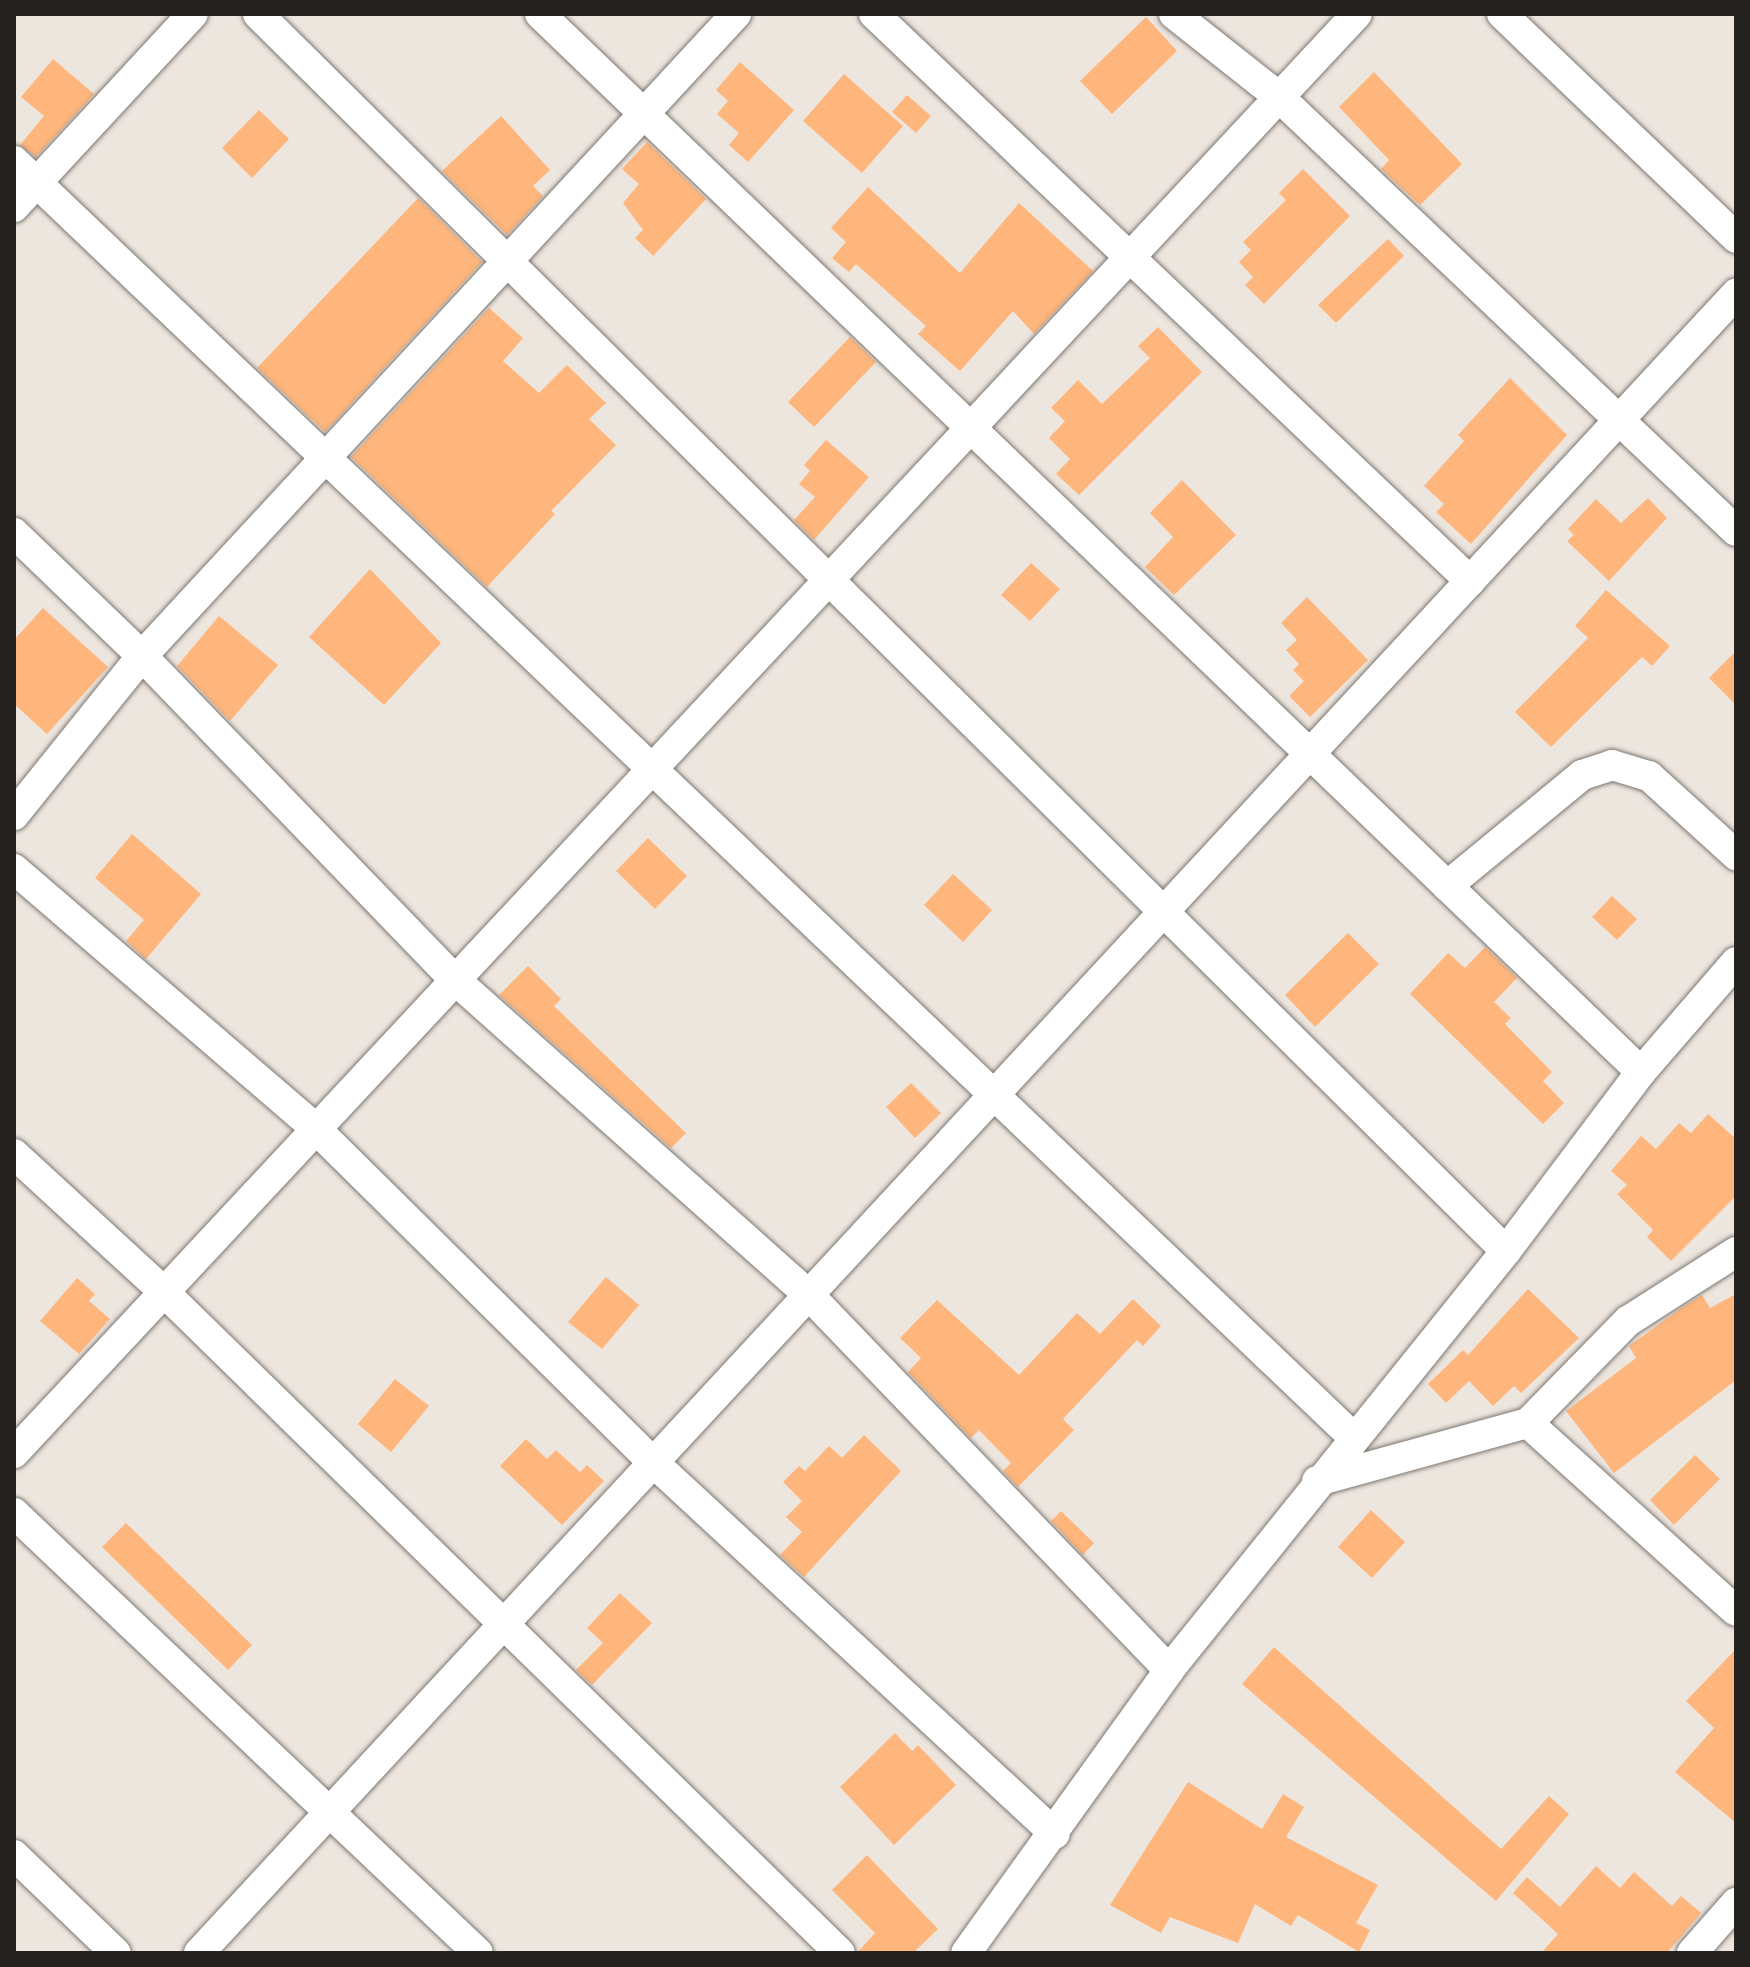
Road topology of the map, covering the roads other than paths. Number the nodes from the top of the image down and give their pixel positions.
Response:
1 (193, 14) edge
2 (258, 14) edge
3 (540, 14) edge
4 (736, 14) edge
5 (874, 14) edge
6 (1174, 14) edge
7 (1357, 14) edge
8 (1502, 14) edge
9 (1279, 97) junction
10 (644, 114) junction
11 (14, 161) edge
12 (36, 182) junction
13 (14, 207) edge
14 (1736, 238) edge
15 (1130, 257) junction
16 (508, 261) junction
17 (1736, 294) edge
18 (1620, 420) junction
19 (970, 428) junction
20 (325, 458) junction
21 (1736, 531) edge
22 (14, 533) edge
23 (829, 580) junction
24 (1470, 581) junction
25 (142, 656) junction
26 (1310, 755) junction
27 (652, 769) junction
28 (14, 815) edge
29 (1736, 855) edge
30 (14, 869) edge
31 (1447, 886) junction
32 (1164, 912) junction
33 (1736, 962) edge
34 (453, 978) junction
35 (1641, 1072) junction
36 (994, 1095) junction
37 (316, 1129) junction
38 (14, 1154) edge
39 (1506, 1251) junction
40 (1736, 1252) edge
41 (164, 1292) junction
42 (809, 1295) junction
43 (1528, 1423) junction
44 (1353, 1437) junction
45 (14, 1453) edge
46 (654, 1463) junction
47 (1317, 1481) junction
48 (14, 1513) edge
49 (1736, 1611) edge
50 (504, 1624) junction
51 (1169, 1670) junction
52 (330, 1813) junction
53 (1055, 1834) junction
54 (14, 1855) edge
55 (1736, 1903) edge
56 (116, 1953) edge
57 (199, 1953) edge
58 (478, 1953) edge
59 (840, 1953) edge
60 (966, 1953) edge
61 (1692, 1953) edge

1 - 12 street
2 - 16 street
3 - 10 street
4 - 10 street
5 - 15 street
6 - 9 street
7 - 9 street
8 - 14 street
9 - 15 street
9 - 18 street
10 - 16 street
10 - 19 street
11 - 12 street
12 - 13 street
12 - 20 street
15 - 19 street
15 - 24 street
16 - 20 street
16 - 23 street
17 - 18 street
18 - 21 street
18 - 24 street
19 - 23 street
19 - 26 street
20 - 25 street
20 - 27 street
22 - 25 street
23 - 27 street
23 - 32 street
24 - 26 street
25 - 28 street
25 - 34 street
26 - 31 street
26 - 32 street
27 - 34 street
27 - 36 street
29 - 31 street
30 - 37 street
31 - 35 street
32 - 36 street
32 - 39 street
33 - 35 street
34 - 37 street
34 - 42 street
35 - 39 street
36 - 42 street
36 - 44 street
37 - 41 street
37 - 46 street
38 - 41 street
39 - 44 street
40 - 43 street
41 - 45 street
41 - 50 street
42 - 46 street
42 - 51 street
43 - 47 street
43 - 49 street
44 - 47 street
46 - 50 street
46 - 53 street
47 - 51 street
48 - 52 street
50 - 52 street
50 - 59 street
51 - 53 street
52 - 57 street
52 - 58 street
53 - 60 street
54 - 56 street
55 - 61 street

